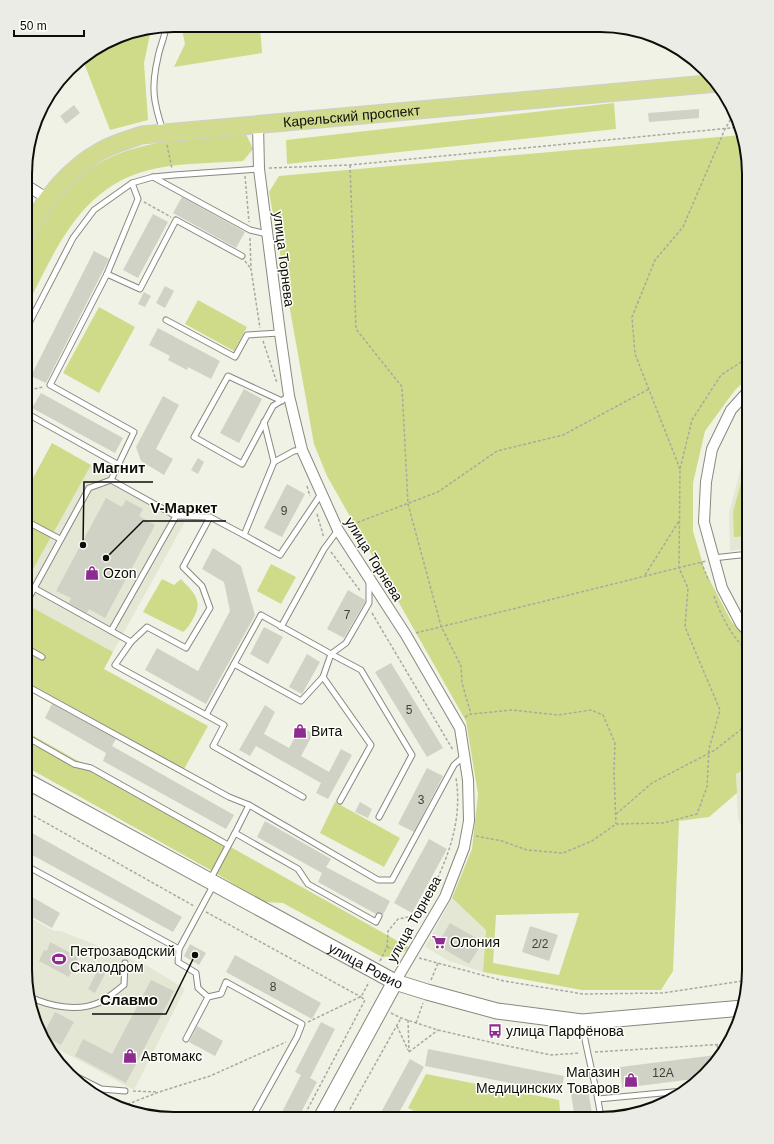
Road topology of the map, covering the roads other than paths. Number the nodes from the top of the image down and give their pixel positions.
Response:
1 (166, 32) edge
2 (711, 85) edge
3 (258, 125) junction
4 (164, 133) junction
5 (259, 169) junction
6 (153, 177) junction
7 (132, 183) junction
8 (32, 189) edge
9 (48, 199) junction
10 (32, 224) edge
11 (267, 234) junction
12 (242, 256) road end
13 (107, 274) junction
14 (32, 318) edge
15 (166, 320) dead end
16 (280, 334) junction
17 (742, 398) edge
18 (285, 399) junction
19 (32, 416) edge
20 (264, 422) junction
21 (302, 450) junction
22 (274, 462) junction
23 (118, 465) junction
24 (111, 480) junction
25 (321, 494) junction
26 (176, 516) junction
27 (210, 517) junction
28 (32, 524) edge
29 (338, 530) junction
30 (244, 535) junction
31 (60, 539) junction
32 (742, 555) edge
33 (713, 558) junction
34 (369, 580) junction
35 (34, 588) junction
36 (32, 592) edge
37 (742, 618) edge
38 (281, 627) junction
39 (111, 631) junction
40 (131, 642) junction
41 (32, 651) edge
42 (331, 654) junction
43 (42, 657) dead end
44 (234, 664) junction
45 (323, 677) junction
46 (32, 688) edge
47 (206, 715) junction
48 (32, 740) edge
49 (465, 755) junction
50 (32, 784) edge
51 (303, 797) dead end
52 (340, 801) dead end
53 (249, 805) junction
54 (379, 817) dead end
55 (235, 833) junction
56 (228, 846) junction
57 (32, 870) edge
58 (212, 882) junction
59 (378, 916) dead end
60 (179, 949) junction
61 (125, 964) dead end
62 (395, 982) junction
63 (208, 997) junction
64 (35, 999) edge
65 (736, 1009) edge
66 (582, 1022) junction
67 (186, 1039) dead end
68 (86, 1082) edge
69 (125, 1091) road end
70 (673, 1092) edge
71 (598, 1099) junction
72 (255, 1112) edge
73 (324, 1112) edge
74 (599, 1112) edge

1 - 4 lane
2 - 3 main road, Карельский проспект
3 - 4 main road, Карельский проспект
3 - 5 street, улица Торнева
4 - 9 main road, Карельский проспект
5 - 6 lane
5 - 11 street, улица Торнева
6 - 7 lane
6 - 11 lane
7 - 13 lane
7 - 14 lane
8 - 9 street
9 - 10 main road, Карельский проспект
11 - 16 street, улица Торнева
12 - 13 lane
13 - 23 lane
15 - 16 lane
16 - 18 street, улица Торнева
17 - 33 street
18 - 20 lane
18 - 20 lane
18 - 21 street, улица Торнева
19 - 23 lane
20 - 22 lane
21 - 22 lane
21 - 25 street, улица Торнева
22 - 30 lane
23 - 24 lane
24 - 26 lane
24 - 31 lane
25 - 29 street, улица Торнева
25 - 30 lane
26 - 27 lane
26 - 39 lane
27 - 30 lane
27 - 40 lane
28 - 31 lane
29 - 34 street, улица Торнева
29 - 38 lane
31 - 35 lane
32 - 33 lane
33 - 37 street
34 - 42 lane
34 - 49 street, улица Торнева
35 - 36 lane
35 - 39 lane
38 - 42 lane
38 - 44 lane
39 - 40 lane
40 - 47 lane
41 - 43 lane
42 - 45 lane
42 - 54 lane
44 - 45 lane
44 - 47 lane
45 - 52 lane
46 - 53 lane
47 - 51 lane
48 - 56 lane
49 - 53 lane
49 - 62 street, улица Торнева
50 - 58 main road, улица Ровио
53 - 55 lane
55 - 56 lane
55 - 59 lane
56 - 58 lane
57 - 60 lane
58 - 60 lane
58 - 62 main road, улица Ровио
60 - 63 lane
61 - 64 lane
62 - 66 main road, улица Ровио
62 - 73 main road
63 - 67 lane
63 - 72 lane
65 - 66 main road, улица Ровио
66 - 71 lane
68 - 69 lane
70 - 71 lane
71 - 74 lane

